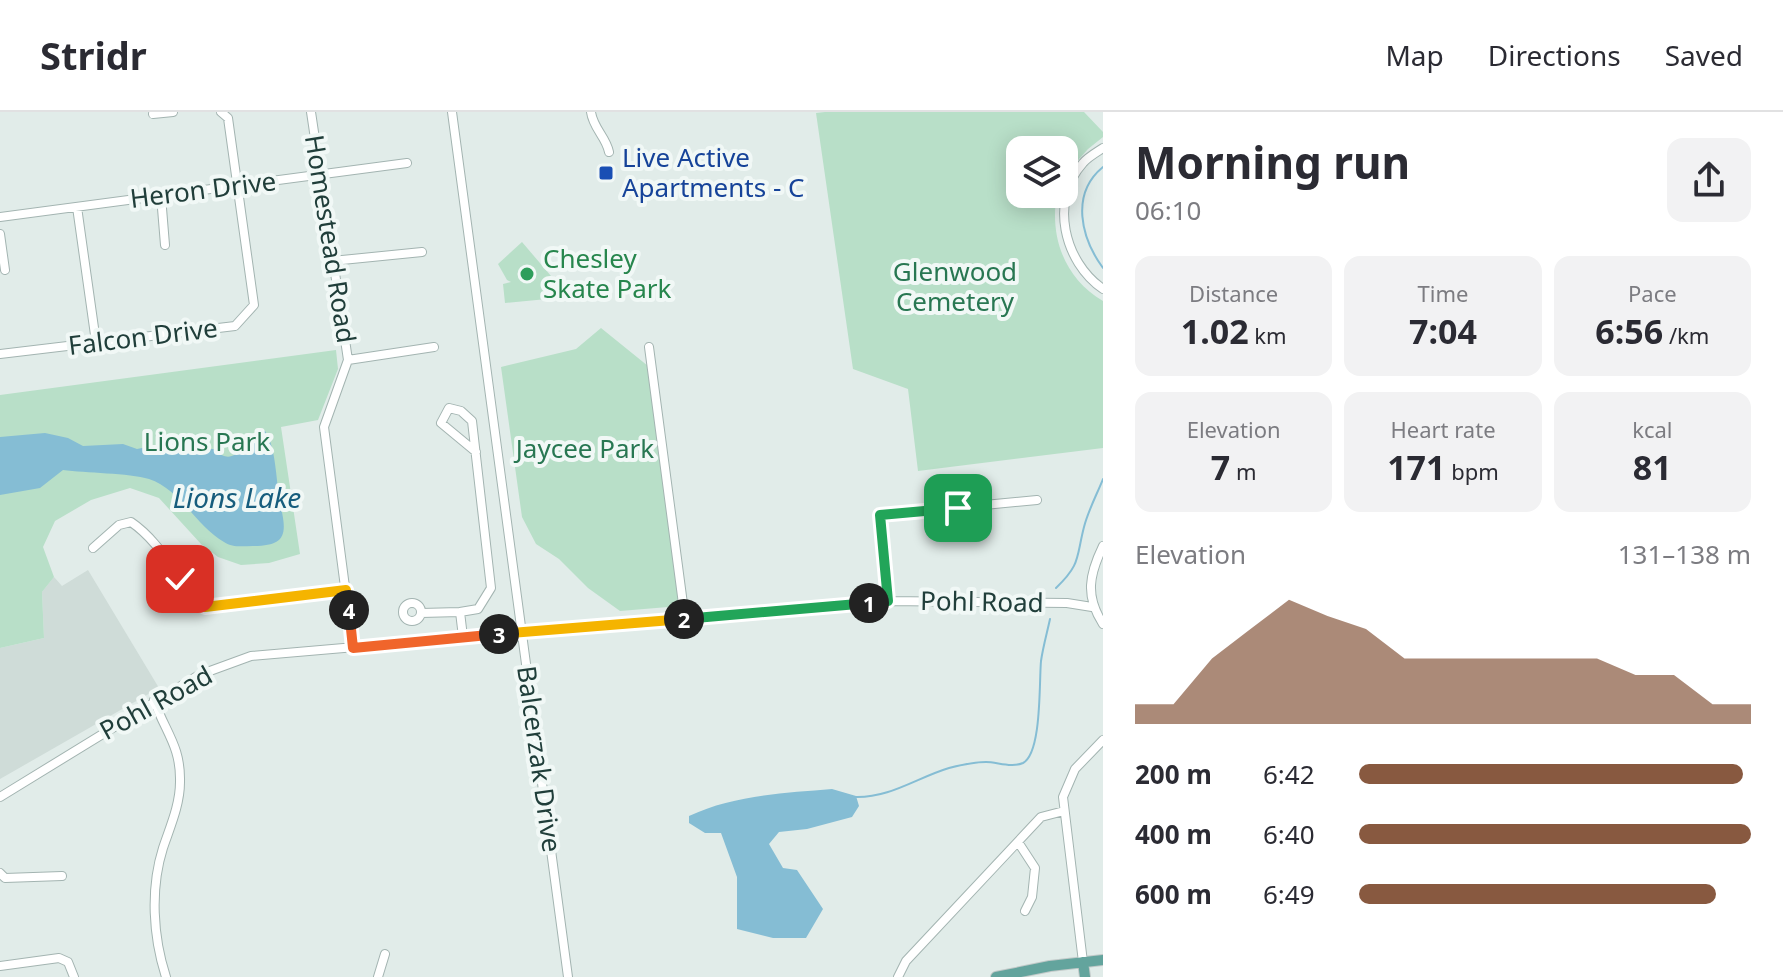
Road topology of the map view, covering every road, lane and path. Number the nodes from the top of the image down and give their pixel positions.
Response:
1 (173, 112) edge
2 (221, 112) edge
3 (311, 112) edge
4 (452, 112) edge
5 (591, 112) edge
6 (153, 114) dead end
7 (1103, 148) edge
8 (609, 152) dead end
9 (407, 163) dead end
10 (319, 175) junction
11 (236, 187) junction
12 (161, 196) junction
13 (77, 207) junction
14 (0, 217) edge
15 (0, 234) edge
16 (165, 245) dead end
17 (422, 252) dead end
18 (332, 261) junction
19 (5, 270) dead end
20 (1103, 289) edge
21 (96, 342) junction
22 (434, 347) dead end
23 (649, 347) dead end
24 (0, 354) edge
25 (348, 360) junction
26 (476, 452) junction
27 (1037, 500) dead end
28 (1103, 546) edge
29 (93, 548) dead end
30 (346, 590) junction
31 (888, 601) junction
32 (1092, 607) junction
33 (460, 612) junction
34 (421, 613) dead end
35 (685, 619) junction
36 (1103, 624) edge
37 (522, 632) junction
38 (463, 637) junction
39 (353, 648) junction
40 (154, 700) junction
41 (1103, 740) edge
42 (0, 797) edge
43 (1064, 811) junction
44 (1018, 842) junction
45 (0, 873) edge
46 (62, 876) dead end
47 (1025, 911) dead end
48 (385, 954) dead end
49 (1103, 960) edge
50 (1083, 962) junction
51 (0, 966) edge
52 (74, 977) edge
53 (166, 977) edge
54 (378, 977) edge
55 (568, 977) edge
56 (898, 977) edge
57 (996, 977) edge
58 (1085, 977) edge

1 - 6 street
2 - 11 street
3 - 10 street, Homestead Road
4 - 37 street, Balcerzak Drive
5 - 8 street
7 - 20 street
9 - 10 street, Heron Drive
10 - 11 street, Heron Drive
10 - 18 street, Homestead Road
11 - 12 street, Heron Drive
11 - 21 street, Falcon Drive
12 - 13 street, Heron Drive
12 - 16 street
13 - 14 street, Heron Drive
13 - 21 street
15 - 19 street
17 - 18 street
18 - 25 street, Homestead Road
21 - 24 street, Falcon Drive
22 - 25 street
23 - 35 street
25 - 30 street, Homestead Road
26 - 26 street
26 - 33 street
27 - 31 street
28 - 32 street
29 - 30 street
30 - 39 street, Homestead Road
31 - 32 street, Pohl Road
31 - 35 street, Pohl Road
32 - 36 street
33 - 34 street
33 - 38 street
35 - 37 street, Pohl Road
37 - 38 street, Pohl Road
37 - 55 street, Balcerzak Drive
38 - 39 street, Pohl Road
39 - 40 street, Pohl Road
40 - 42 street, Pohl Road
40 - 53 street
41 - 43 street
43 - 44 street
43 - 50 street
44 - 47 street
44 - 56 street
45 - 46 street
48 - 54 street
49 - 50 main road
50 - 57 main road
50 - 58 main road
51 - 52 street

